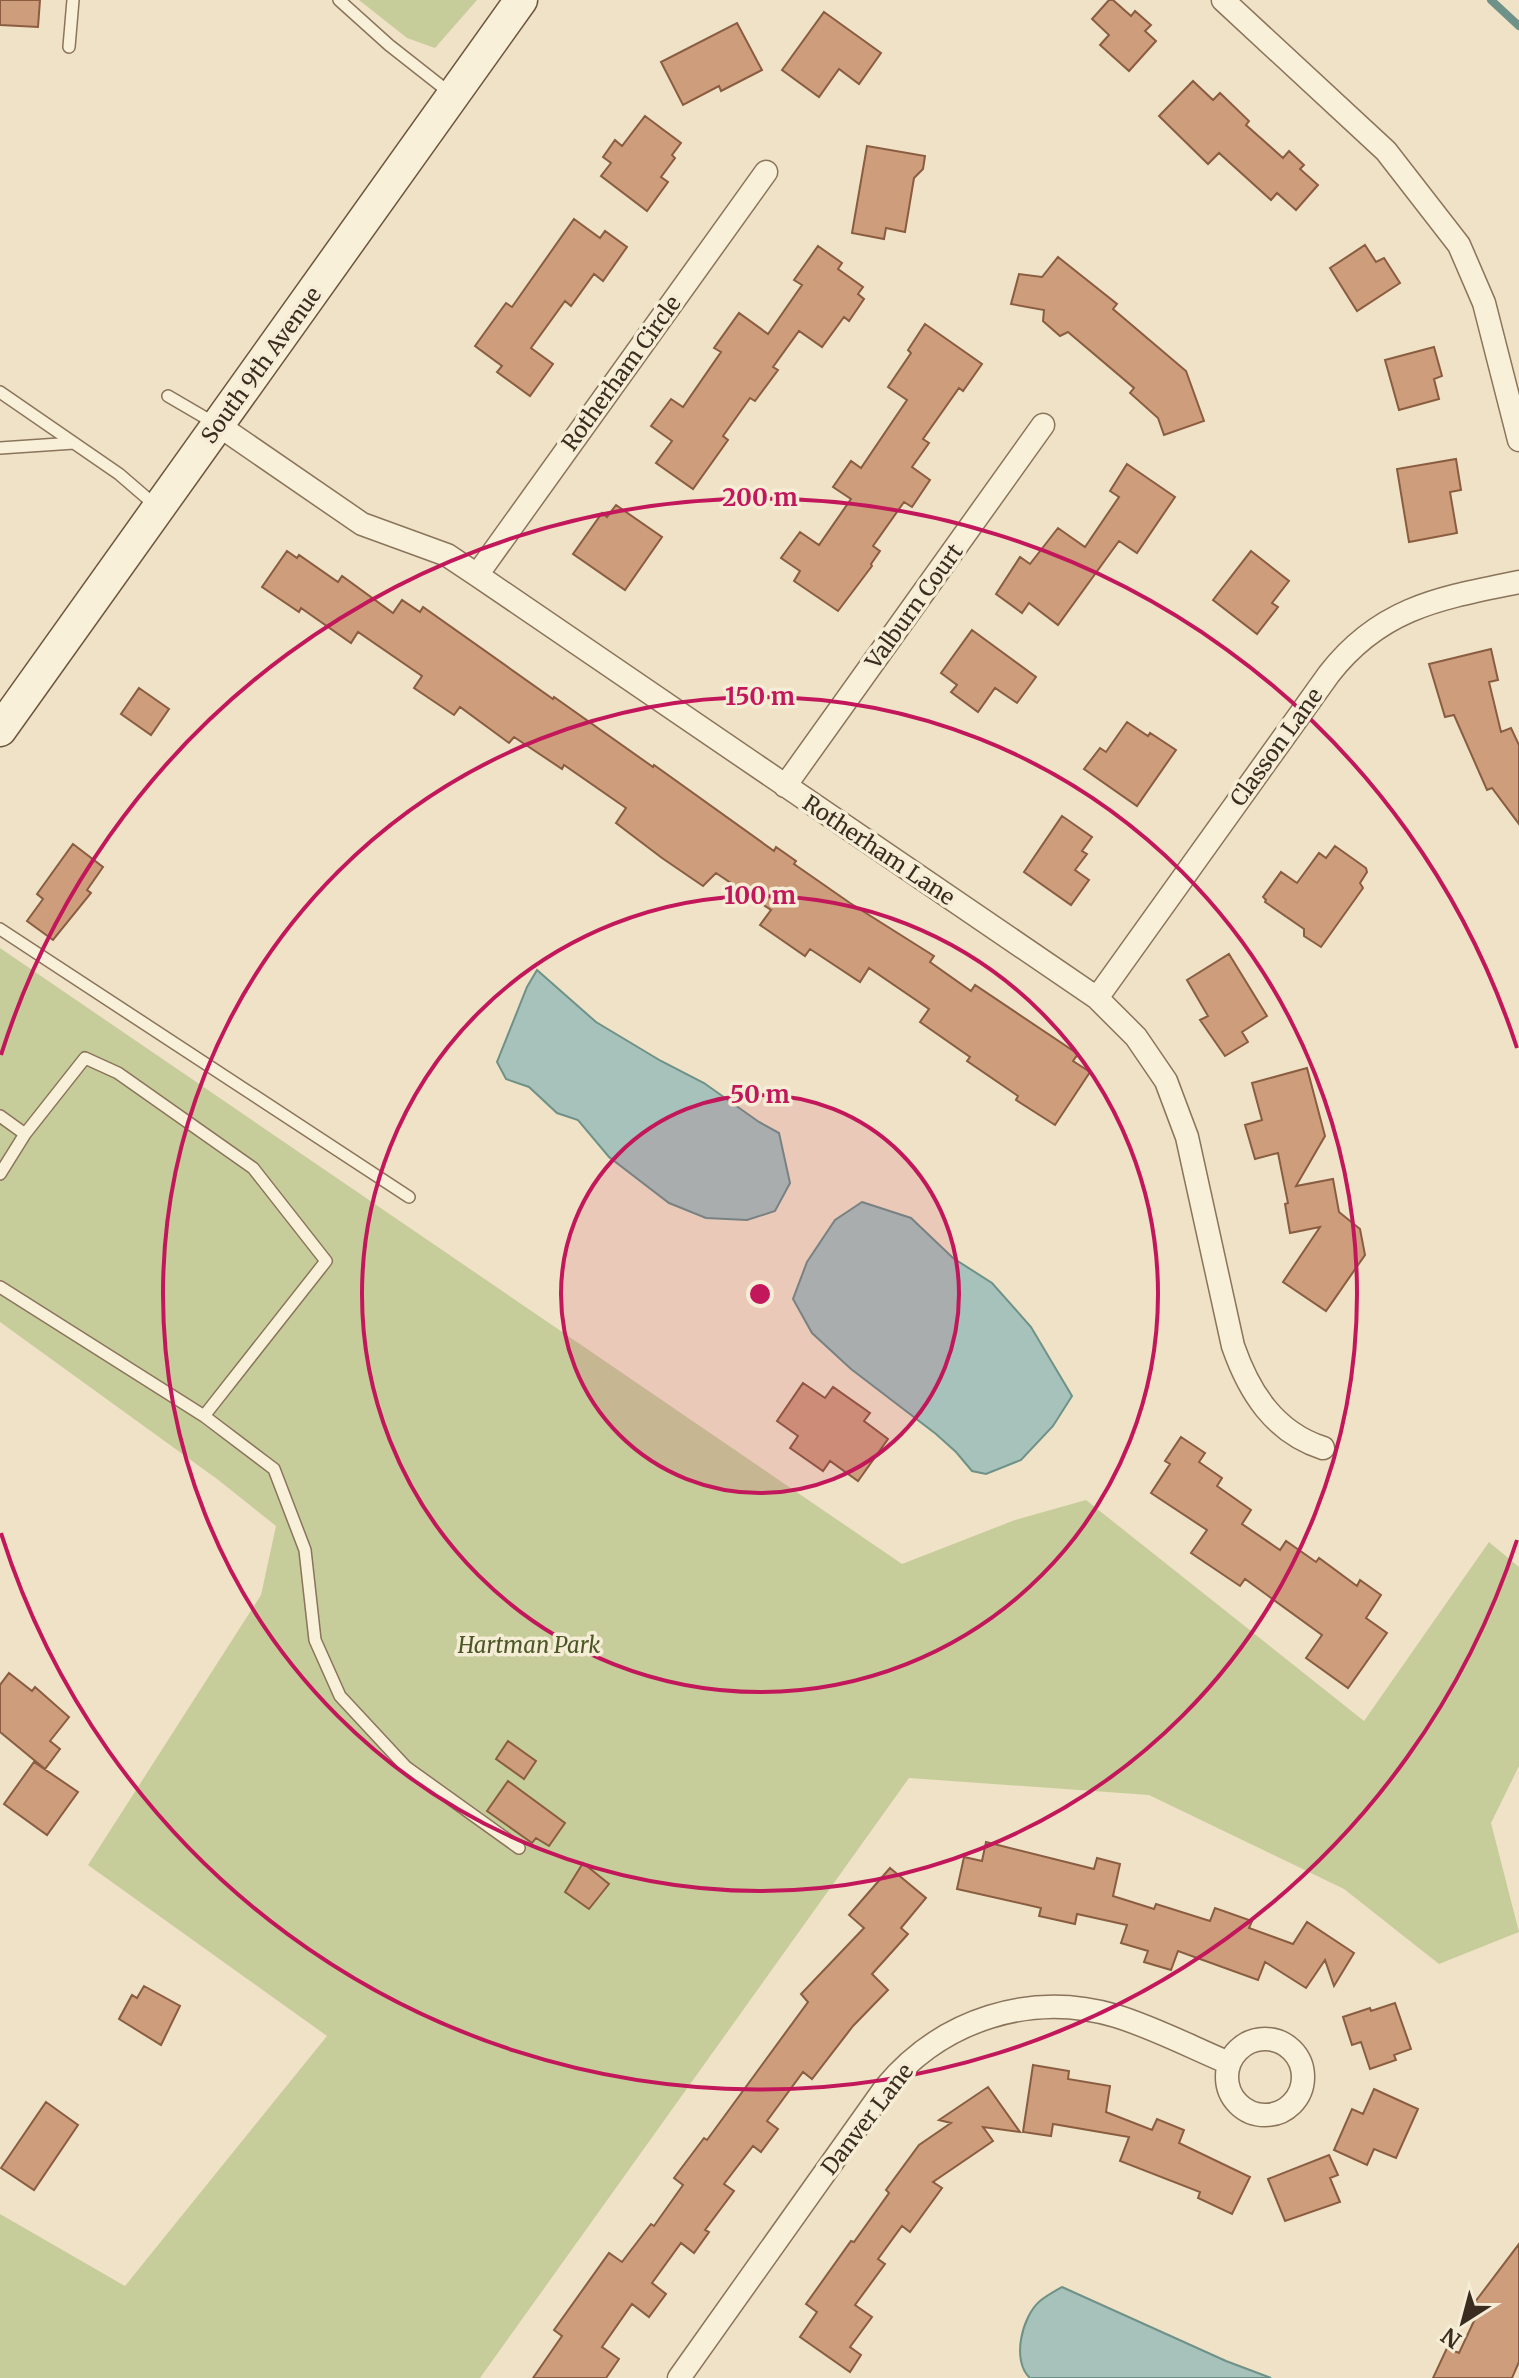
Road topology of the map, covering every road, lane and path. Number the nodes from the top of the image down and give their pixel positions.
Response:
1 (73, 0) edge
2 (339, 0) edge
3 (521, 0) edge
4 (1223, 0) edge
5 (69, 47) dead end
6 (453, 96) junction
7 (766, 172) dead end
8 (0, 392) edge
9 (168, 396) dead end
10 (218, 425) junction
11 (1043, 425) dead end
12 (1519, 440) edge
13 (75, 443) junction
14 (0, 448) edge
15 (158, 508) junction
16 (477, 575) junction
17 (1519, 582) edge
18 (0, 730) edge
19 (785, 786) junction
20 (0, 929) edge
21 (1097, 998) junction
22 (0, 1116) edge
23 (25, 1134) junction
24 (0, 1174) edge
25 (409, 1197) dead end
26 (0, 1287) edge
27 (204, 1416) junction
28 (1323, 1448) dead end
29 (519, 1848) dead end
30 (1229, 2063) dead end
31 (679, 2378) edge

1 - 5 lane
2 - 6 lane
3 - 6 street, South 9th Avenue
4 - 12 street
6 - 10 street, South 9th Avenue
7 - 16 street, Rotherham Circle
8 - 13 lane
9 - 10 lane
10 - 15 street, South 9th Avenue
10 - 16 street, Rotherham Lane
11 - 19 street, Valburn Court
13 - 14 lane
13 - 15 lane
15 - 18 street, South 9th Avenue
16 - 19 street, Rotherham Lane
17 - 21 street, Classon Lane
19 - 21 street, Rotherham Lane
20 - 25 lane
21 - 28 street, Rotherham Lane
22 - 23 lane
23 - 24 lane
23 - 27 lane
26 - 27 lane
27 - 29 lane
30 - 31 street, Danver Lane

